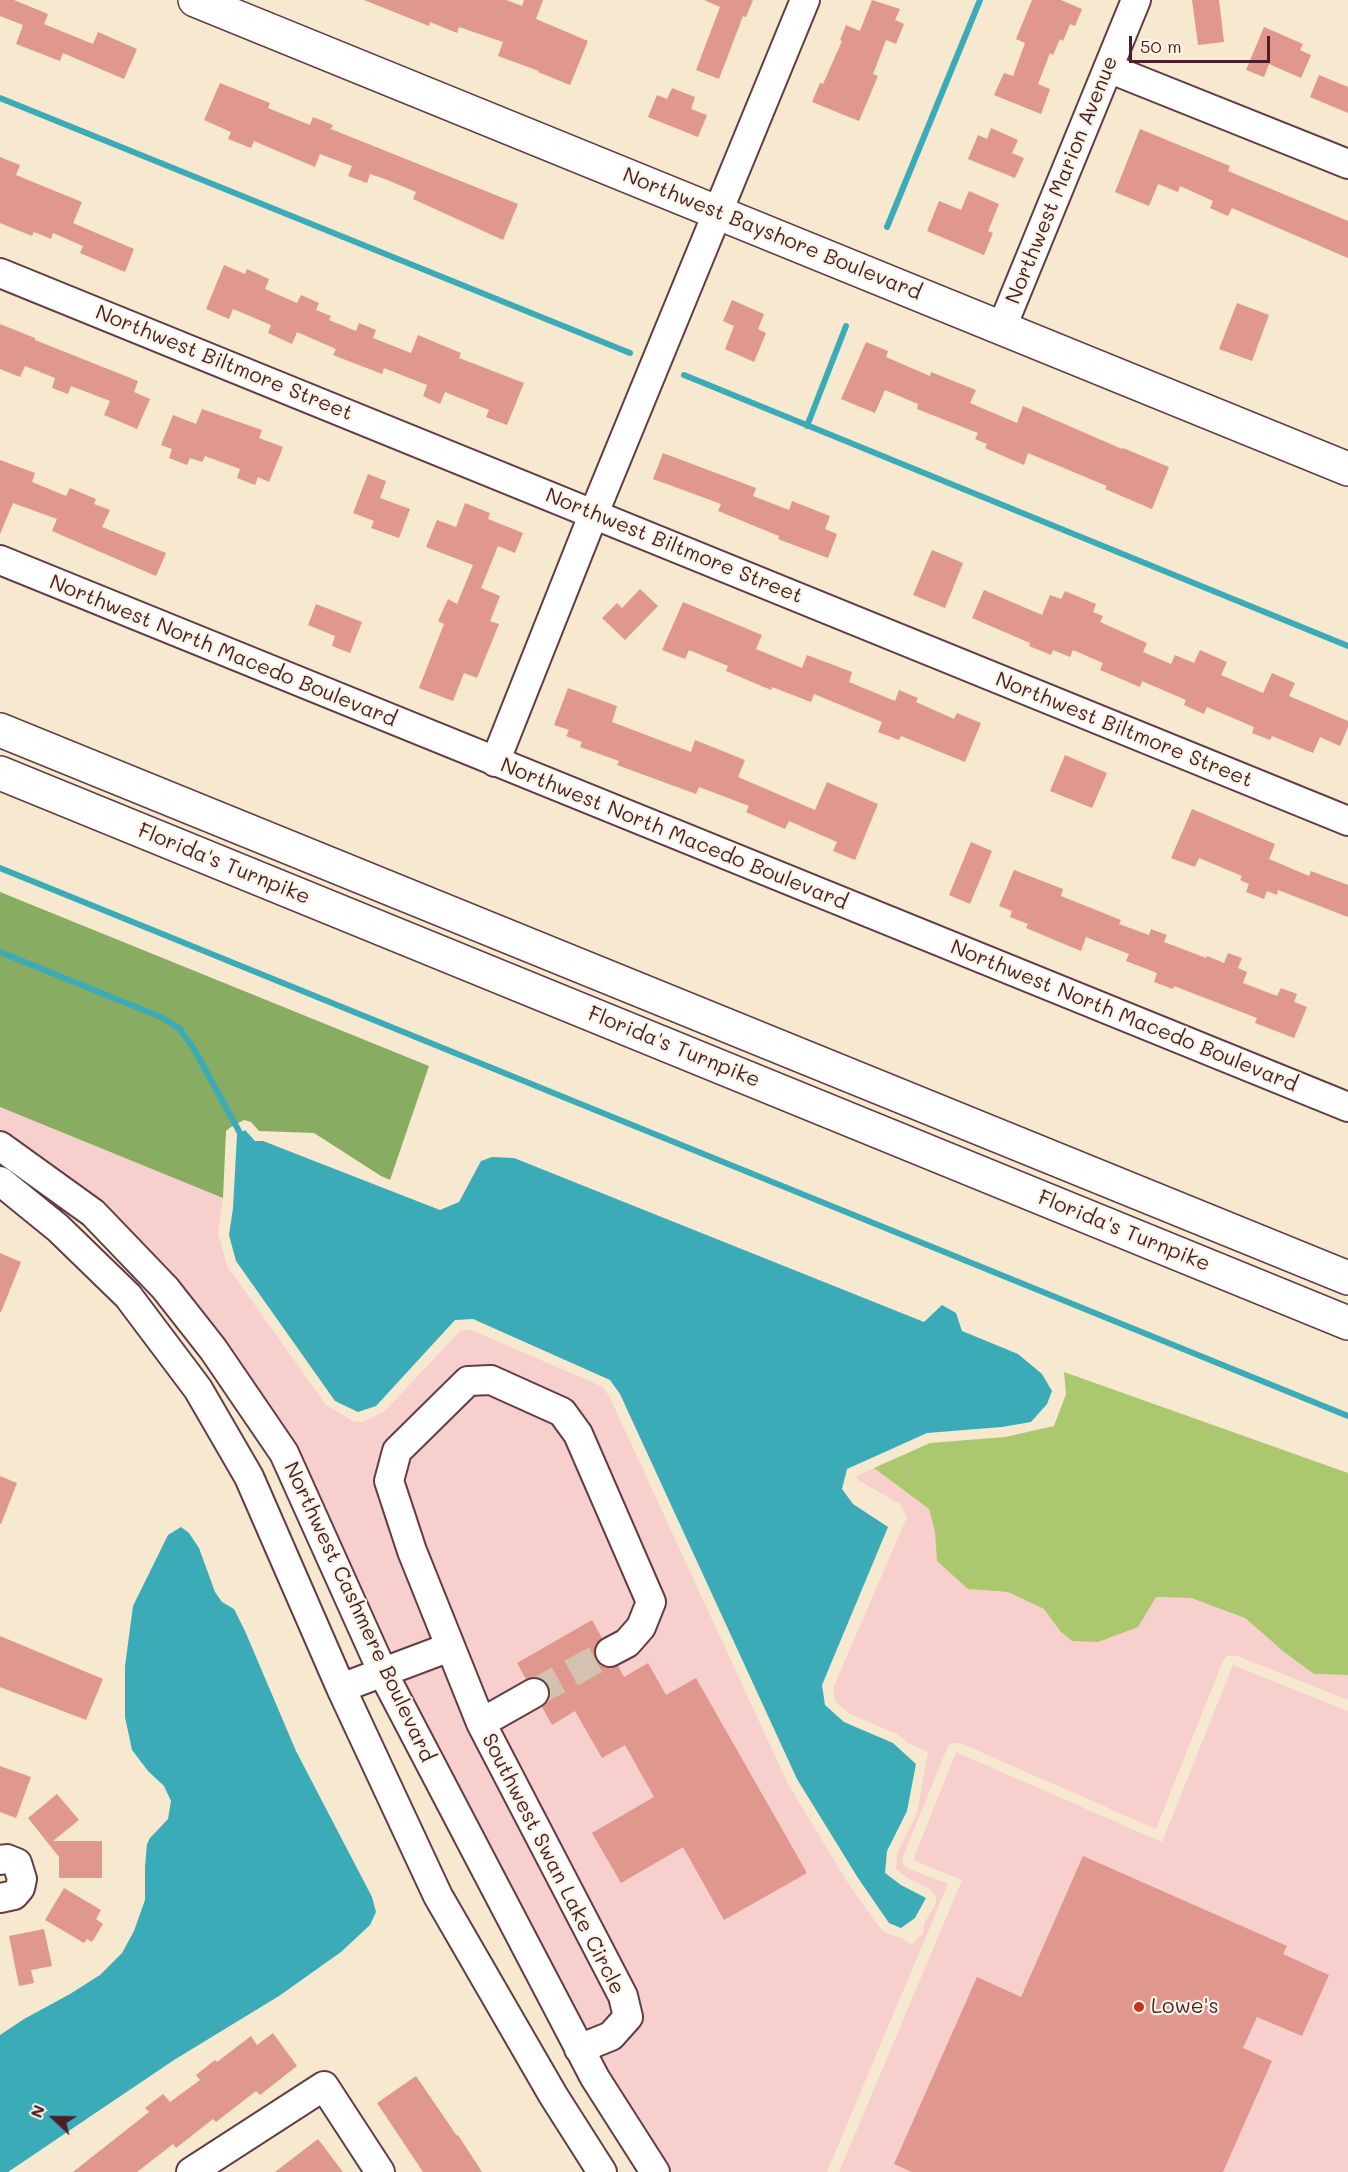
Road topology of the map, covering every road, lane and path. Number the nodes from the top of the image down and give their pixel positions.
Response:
1 (195, 0) edge
2 (804, 0) edge
3 (1136, 0) edge
4 (1108, 68) junction
5 (1348, 164) edge
6 (718, 213) junction
7 (0, 273) edge
8 (1002, 327) junction
9 (1348, 469) edge
10 (594, 513) junction
11 (0, 560) edge
12 (0, 730) edge
13 (495, 762) junction
14 (0, 773) edge
15 (1348, 821) edge
16 (1348, 1107) edge
17 (0, 1146) edge
18 (0, 1181) edge
19 (1348, 1278) edge
20 (1348, 1323) edge
21 (450, 1647) junction
22 (610, 1652) tunnel mouth
23 (383, 1672) junction
24 (342, 1688) junction
25 (534, 1693) tunnel mouth
26 (481, 1723) junction
27 (0, 1860) edge
28 (0, 1898) edge
29 (579, 2049) junction
30 (191, 2172) edge
31 (380, 2172) edge
32 (602, 2172) edge
33 (655, 2172) edge

1 - 6 main road, Northwest Bayshore Boulevard
2 - 6 street
3 - 4 street, Northwest Marion Avenue
4 - 5 street
4 - 8 street, Northwest Marion Avenue
6 - 8 main road, Northwest Bayshore Boulevard
6 - 10 street
7 - 10 street, Northwest Biltmore Street
8 - 9 main road, Northwest Bayshore Boulevard
10 - 13 street
10 - 15 street, Northwest Biltmore Street
11 - 13 street, Northwest North Macedo Boulevard
12 - 19 main road, Florida's Turnpike
13 - 16 street, Northwest North Macedo Boulevard
14 - 20 main road, Florida's Turnpike
17 - 23 street, Northwest Cashmere Boulevard
18 - 24 street, Northwest Cashmere Boulevard
21 - 22 street, Southwest Swan Lake Circle
21 - 23 street
21 - 26 street, Southwest Swan Lake Circle
23 - 24 street
23 - 29 street, Northwest Cashmere Boulevard
24 - 32 street, Northwest Cashmere Boulevard
25 - 26 street, Southwest Swan Lake Circle
26 - 29 street, Southwest Swan Lake Circle
27 - 28 street
29 - 33 street, Northwest Cashmere Boulevard
30 - 31 street

